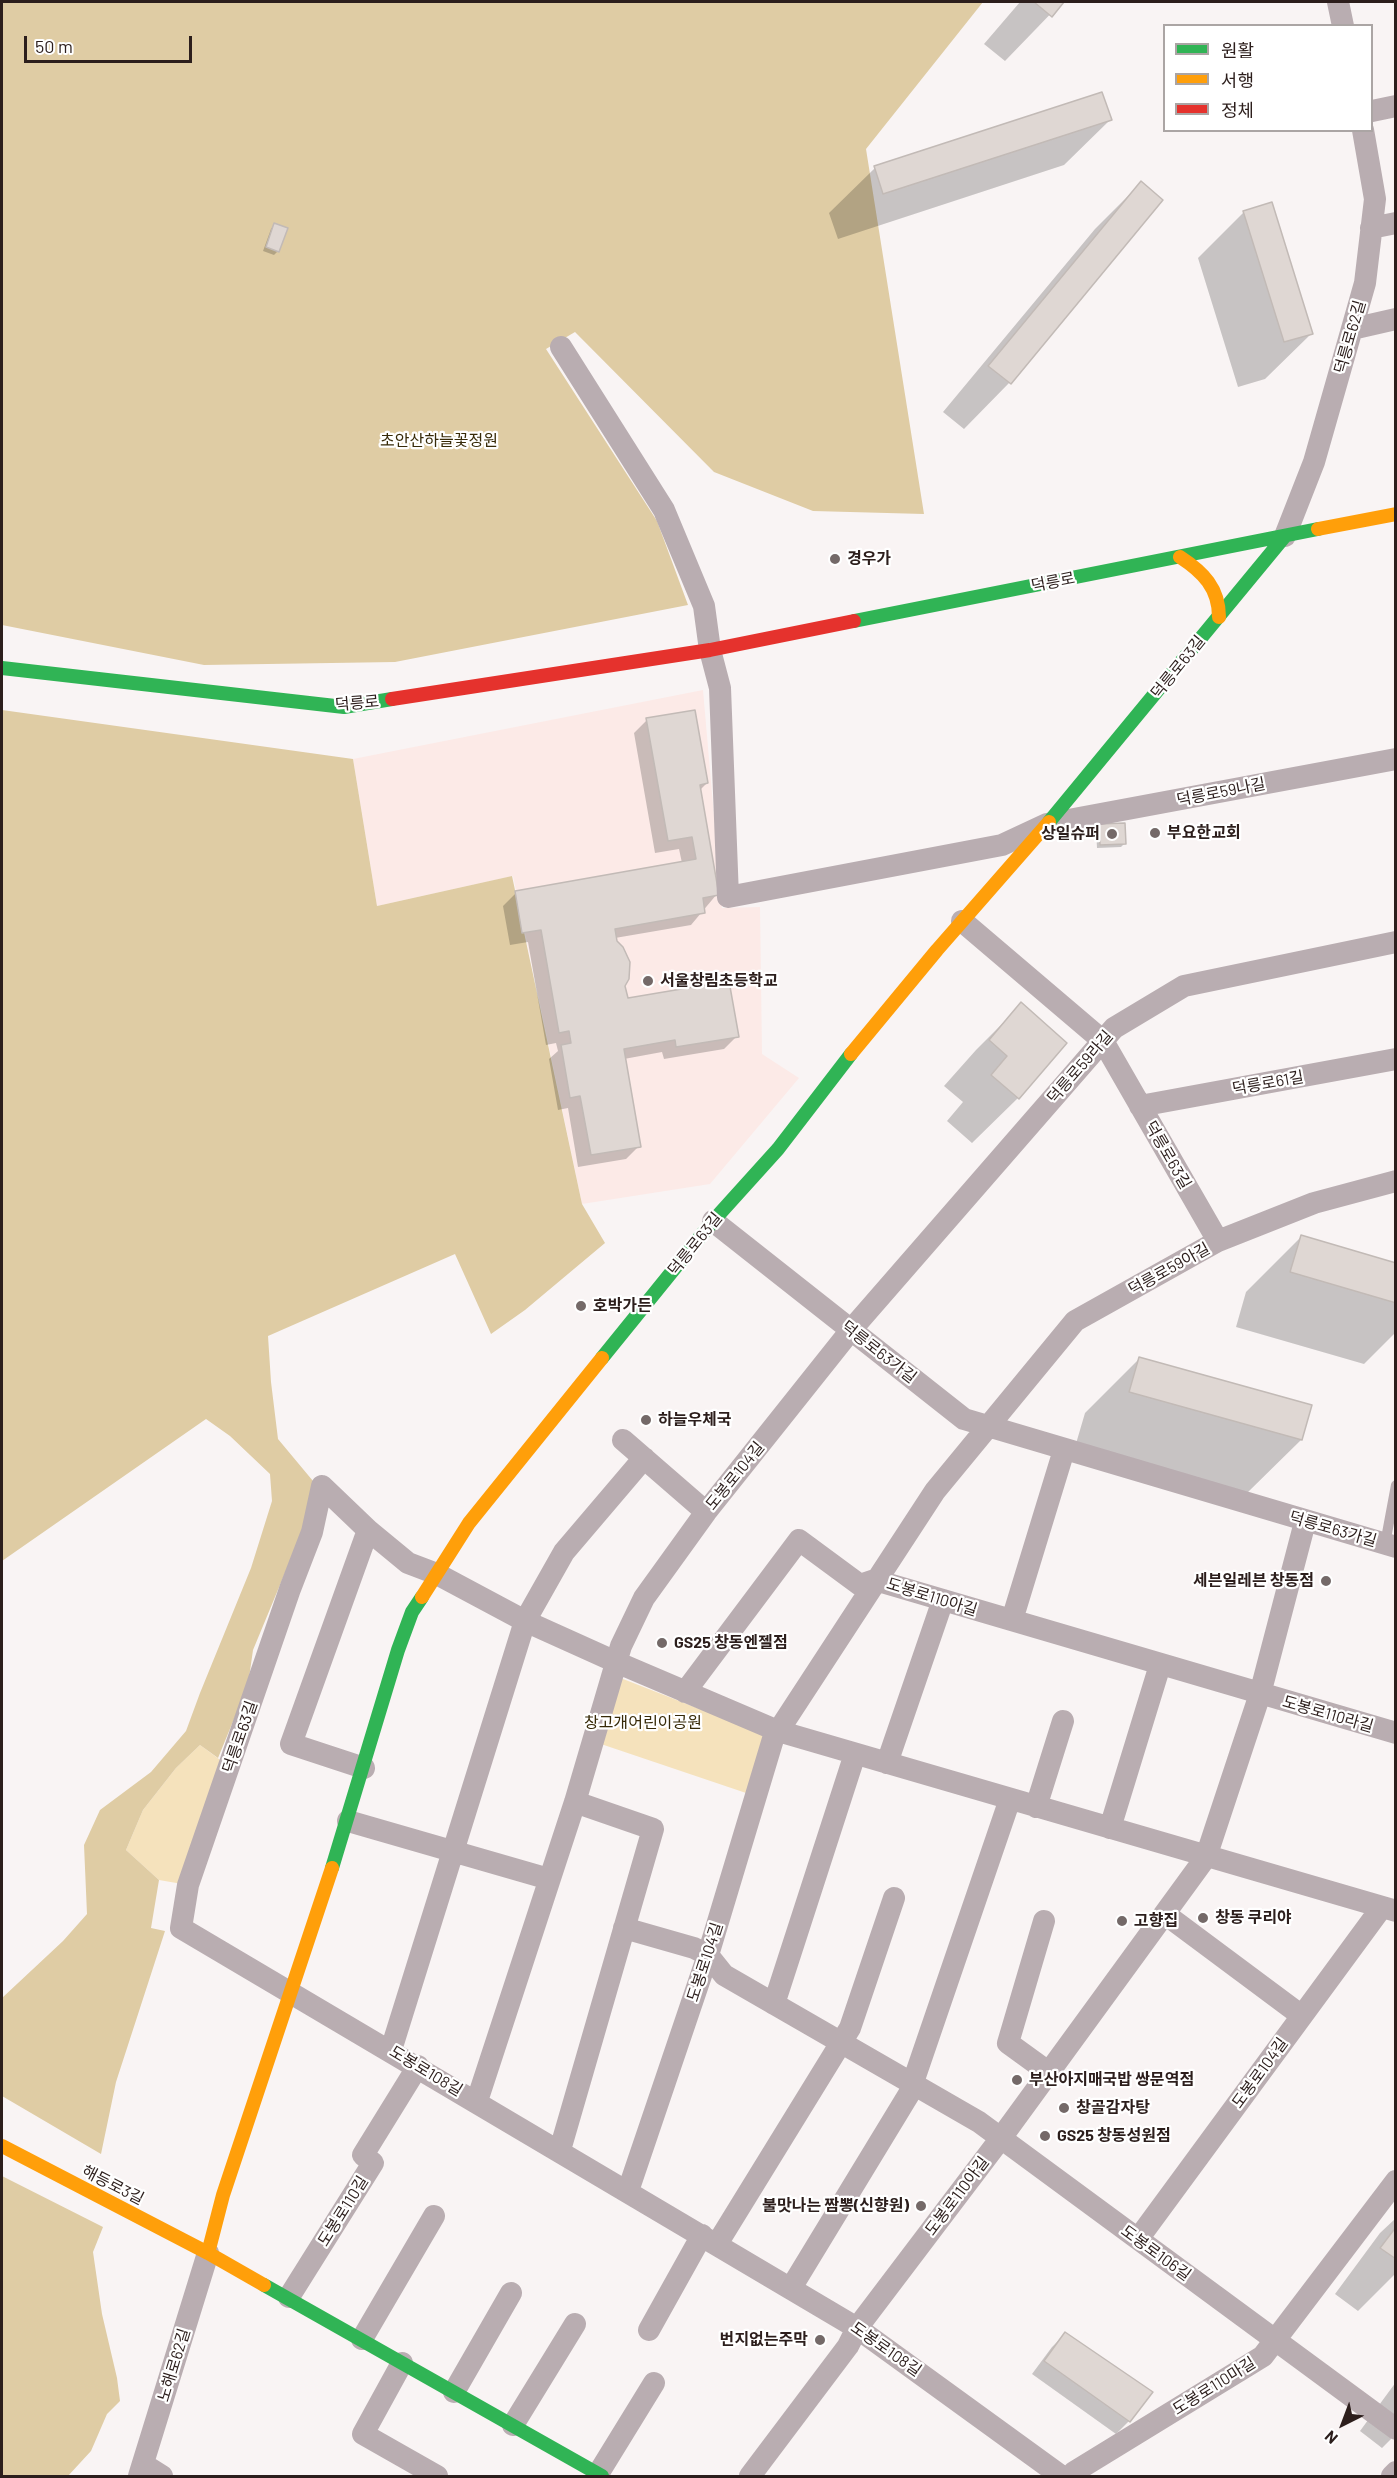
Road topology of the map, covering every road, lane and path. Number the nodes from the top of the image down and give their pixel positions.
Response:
1 (1338, 2) edge
2 (1343, 24) edge
3 (1395, 106) edge
4 (1373, 111) edge
5 (1362, 132) edge
6 (1395, 223) edge
7 (1371, 228) junction
8 (1395, 319) edge
9 (1352, 329) junction
10 (561, 347) dead end
11 (1395, 513) edge
12 (1285, 536) junction
13 (1180, 557) junction
14 (1219, 617) junction
15 (710, 650) junction
16 (2, 668) edge
17 (1395, 759) edge
18 (1047, 824) junction
19 (962, 921) junction
20 (1395, 942) edge
21 (1103, 1041) junction
22 (1395, 1059) edge
23 (1140, 1106) junction
24 (1395, 1181) edge
25 (713, 1221) junction
26 (1218, 1241) junction
27 (851, 1330) junction
28 (987, 1427) junction
29 (623, 1440) dead end
30 (1064, 1450) junction
31 (644, 1458) junction
32 (1395, 1485) edge
33 (706, 1512) junction
34 (1305, 1521) junction
35 (368, 1530) junction
36 (1390, 1546) edge
37 (437, 1574) junction
38 (875, 1580) junction
39 (944, 1600) junction
40 (1012, 1620) junction
41 (525, 1621) junction
42 (616, 1662) junction
43 (1160, 1665) junction
44 (685, 1692) junction
45 (1260, 1694) junction
46 (1063, 1721) dead end
47 (778, 1731) junction
48 (1395, 1733) edge
49 (855, 1754) junction
50 (887, 1763) junction
51 (364, 1768) junction
52 (1010, 1800) junction
53 (575, 1802) junction
54 (1036, 1807) junction
55 (348, 1821) junction
56 (1110, 1828) junction
57 (455, 1852) junction
58 (1206, 1857) junction
59 (549, 1879) junction
60 (894, 1898) dead end
61 (1389, 1909) edge
62 (1165, 1914) junction
63 (1044, 1921) dead end
64 (624, 1928) junction
65 (708, 1955) junction
66 (291, 1992) junction
67 (774, 2004) junction
68 (1302, 2016) junction
69 (842, 2043) junction
70 (391, 2050) junction
71 (418, 2067) junction
72 (1048, 2072) junction
73 (912, 2084) junction
74 (477, 2101) junction
75 (1001, 2138) junction
76 (2, 2146) edge
77 (560, 2150) junction
78 (1395, 2181) edge
79 (628, 2191) junction
80 (434, 2216) dead end
81 (710, 2240) junction
82 (1138, 2240) junction
83 (208, 2253) junction
84 (791, 2288) junction
85 (511, 2293) dead end
86 (289, 2297) junction
87 (575, 2324) dead end
88 (857, 2328) junction
89 (649, 2330) dead end
90 (362, 2339) junction
91 (1276, 2341) junction
92 (402, 2363) junction
93 (654, 2383) dead end
94 (454, 2392) junction
95 (513, 2425) junction
96 (1395, 2429) edge
97 (141, 2470) edge
98 (1395, 2472) edge
99 (600, 2475) edge
100 (162, 2476) edge
101 (437, 2476) edge
102 (750, 2476) edge
103 (1061, 2476) edge
104 (1073, 2476) edge
105 (1392, 2476) edge

1 - 2 street
3 - 4 street
5 - 7 street, 덕릉로62길
6 - 7 street
7 - 9 street, 덕릉로62길
8 - 9 street
9 - 12 street, 덕릉로62길
10 - 15 street
11 - 12 street, 덕릉로
12 - 13 street, 덕릉로
12 - 14 street, 덕릉로63길
13 - 14 street
13 - 15 street, 덕릉로
14 - 18 street, 덕릉로63길
15 - 16 street, 덕릉로
15 - 18 street, 덕릉로63길
17 - 18 street, 덕릉로59나길
18 - 19 street, 덕릉로63길
19 - 21 street, 덕릉로63길
19 - 25 street, 덕릉로63길
20 - 21 street, 덕릉로59라길
21 - 23 street, 덕릉로63길
21 - 27 street, 덕릉로59라길
22 - 23 street, 덕릉로61길
23 - 26 street, 덕릉로63길
24 - 26 street, 덕릉로59아길
25 - 27 street, 덕릉로63가길
25 - 37 street, 덕릉로63길
26 - 28 street, 덕릉로59아길
27 - 28 street, 덕릉로63가길
27 - 33 street, 도봉로104길
28 - 30 street, 덕릉로63가길
28 - 38 street, 도봉로104길
29 - 31 street
30 - 34 street, 덕릉로63가길
30 - 40 street
31 - 33 street
31 - 41 street
32 - 36 lane
33 - 42 street, 도봉로104길
34 - 36 street, 덕릉로63가길
34 - 45 street, 도봉로110아길
35 - 37 street, 덕릉로63길
35 - 51 street
35 - 66 street, 덕릉로63길
37 - 41 street, 도봉로104길
37 - 51 street, 덕릉로63길
38 - 39 street, 도봉로110아길
38 - 44 street, 도봉로110아길
38 - 47 street, 도봉로104길
39 - 40 street, 도봉로110아길
39 - 50 street
40 - 43 street, 도봉로110아길
41 - 42 street, 도봉로104길
41 - 57 street
42 - 44 street, 도봉로104길
42 - 53 street, 도봉로104길
43 - 45 street, 도봉로110아길
43 - 56 street
44 - 47 street, 도봉로104길
45 - 48 street, 도봉로110라길
45 - 58 street, 도봉로110아길
46 - 54 street
47 - 49 street, 도봉로104길
47 - 65 street, 도봉로104길
49 - 50 street, 도봉로104길
49 - 67 street
50 - 52 street, 도봉로104길
51 - 55 street, 덕릉로63길
52 - 54 street, 도봉로104길
52 - 73 street
53 - 59 street, 도봉로104길
53 - 64 street
54 - 56 street, 도봉로104길
55 - 57 street
55 - 66 street, 덕릉로63길
56 - 58 street, 도봉로104길
57 - 59 street
57 - 70 street
58 - 61 street, 도봉로104길
58 - 62 street, 도봉로110아길
59 - 74 street, 도봉로104길
60 - 69 street
61 - 68 street, 도봉로104길
62 - 68 street
62 - 72 street, 도봉로110아길
63 - 72 street
64 - 65 street
64 - 77 street
65 - 67 street, 도봉로106길
65 - 79 street, 도봉로104길
66 - 70 street, 도봉로108길
66 - 83 street, 덕릉로63길
67 - 69 street, 도봉로106길
68 - 82 street, 도봉로104길
69 - 73 street, 도봉로106길
69 - 81 street
70 - 71 street, 도봉로108길
71 - 74 street, 도봉로108길
71 - 86 street, 도봉로110길
72 - 75 street, 도봉로110아길
73 - 75 street, 도봉로106길
73 - 84 street
74 - 77 street, 도봉로108길
75 - 82 street, 도봉로106길
75 - 88 street, 도봉로110아길
76 - 83 street, 해등로3길
77 - 79 street, 도봉로108길
78 - 91 street, 도봉로110마길
79 - 81 street, 도봉로108길
80 - 90 street
81 - 84 street, 도봉로108길
81 - 89 street
82 - 91 street, 도봉로106길
83 - 86 street
83 - 97 street, 노해로62길
84 - 88 street, 도봉로108길
85 - 94 street
86 - 90 street
87 - 95 street
88 - 102 street, 도봉로110아길
88 - 103 street, 도봉로108길
90 - 92 street
91 - 96 street, 도봉로106길
91 - 104 street, 도봉로110마길
92 - 94 street
92 - 101 street
93 - 99 street
94 - 95 street
95 - 99 street
97 - 100 street
98 - 105 street

